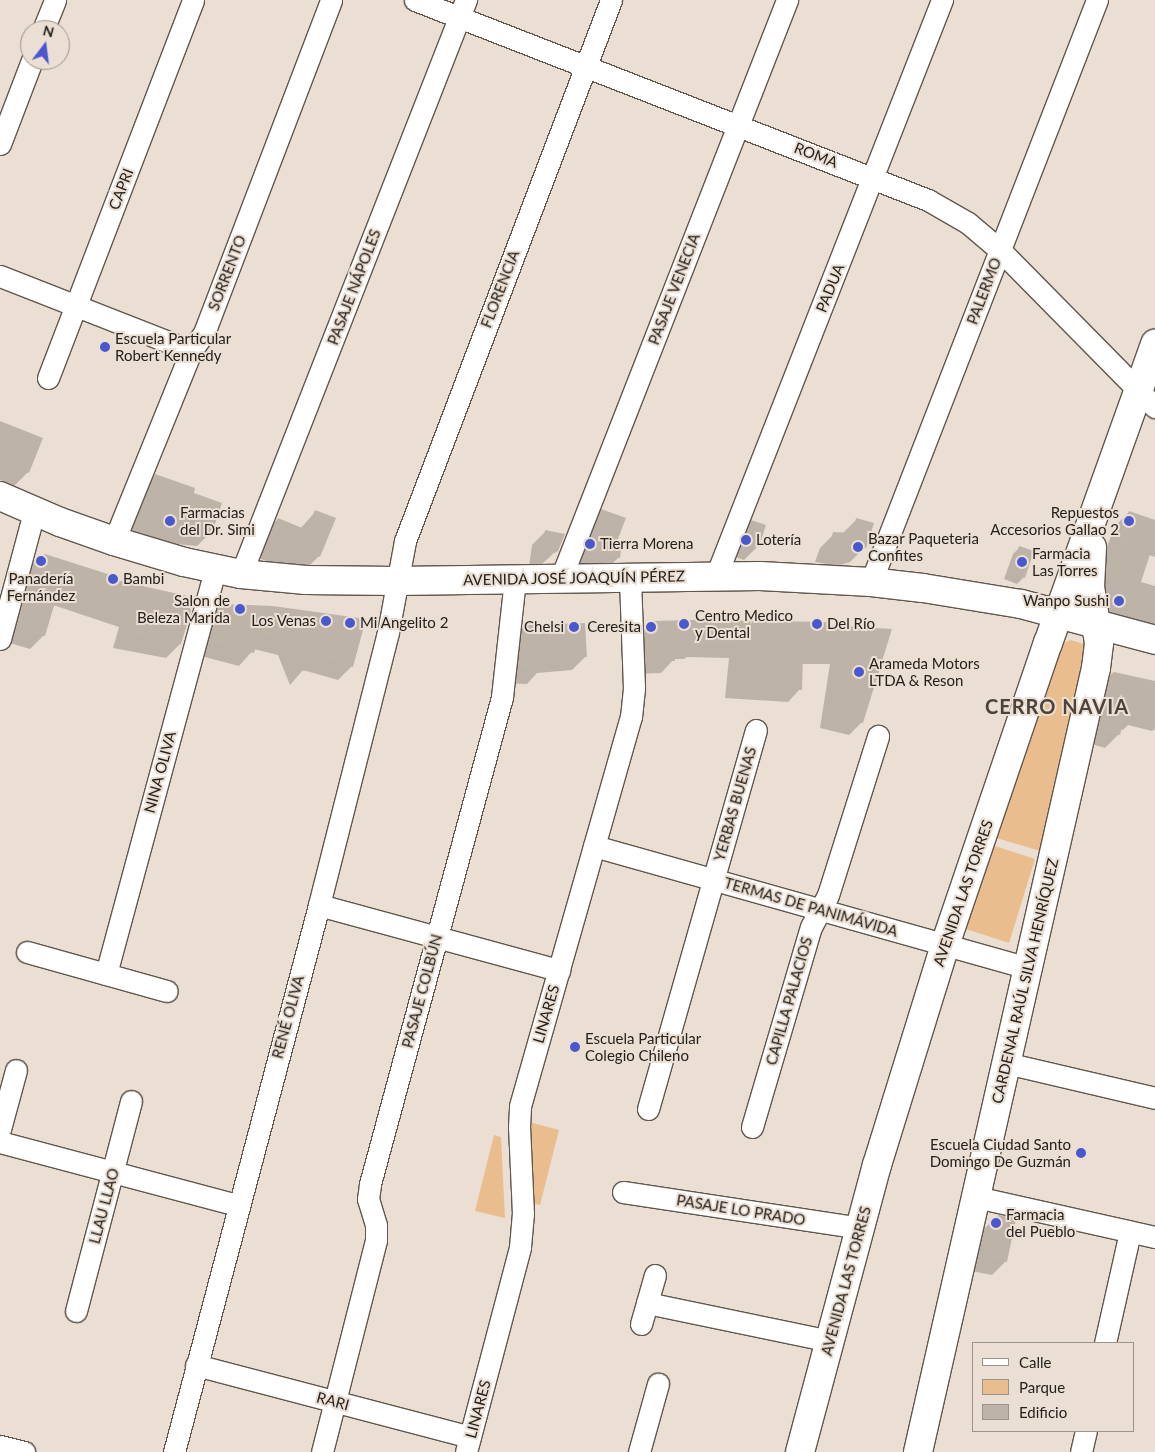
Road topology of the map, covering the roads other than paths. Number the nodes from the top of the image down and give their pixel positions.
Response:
1 (55, 0) edge
2 (194, 0) edge
3 (331, 0) edge
4 (415, 0) edge
5 (611, 0) edge
6 (787, 0) edge
7 (942, 0) edge
8 (1097, 0) edge
9 (463, 9) edge
10 (47, 20) edge
11 (586, 65) junction
12 (28, 70) edge
13 (739, 125) junction
14 (0, 144) edge
15 (874, 178) junction
16 (1000, 250) junction
17 (0, 276) edge
18 (76, 306) junction
19 (1155, 344) edge
20 (191, 351) junction
21 (48, 378) dead end
22 (1147, 399) edge
23 (0, 496) edge
24 (1096, 508) junction
25 (34, 512) junction
26 (114, 541) junction
27 (214, 569) junction
28 (241, 574) junction
29 (716, 576) junction
30 (630, 577) junction
31 (560, 578) junction
32 (515, 579) junction
33 (396, 581) junction
34 (871, 582) junction
35 (1060, 612) junction
36 (1096, 622) junction
37 (0, 638) edge
38 (1155, 640) edge
39 (756, 730) dead end
40 (878, 736) dead end
41 (594, 846) junction
42 (713, 879) junction
43 (318, 905) junction
44 (820, 910) junction
45 (437, 937) junction
46 (945, 945) junction
47 (27, 952) dead end
48 (1028, 968) junction
49 (559, 970) junction
50 (106, 974) junction
51 (167, 991) dead end
52 (1006, 1063) junction
53 (16, 1070) dead end
54 (1155, 1098) edge
55 (131, 1101) dead end
56 (648, 1109) dead end
57 (752, 1127) dead end
58 (0, 1129) edge
59 (0, 1142) edge
60 (113, 1172) junction
61 (622, 1192) dead end
62 (976, 1197) junction
63 (237, 1205) junction
64 (860, 1228) junction
65 (1130, 1232) junction
66 (1155, 1237) edge
67 (654, 1275) dead end
68 (647, 1303) junction
69 (76, 1311) dead end
70 (641, 1324) dead end
71 (830, 1342) junction
72 (1105, 1342) edge
73 (196, 1364) junction
74 (658, 1384) dead end
75 (335, 1401) junction
76 (1086, 1432) edge
77 (468, 1444) edge
78 (0, 1446) edge
79 (24, 1452) edge
80 (174, 1452) edge
81 (322, 1452) edge
82 (640, 1452) edge
83 (800, 1452) edge
84 (918, 1452) edge
85 (1081, 1452) edge

1 - 10 street
2 - 18 street, CAPRI
3 - 20 street, SORRENTO
4 - 9 street, ROMA
5 - 11 street, FLORENCIA
6 - 13 street, PASAJE VENECIA
7 - 15 street, PADUA
8 - 16 street, PALERMO
9 - 11 street, ROMA
9 - 28 street, PASAJE NÁPOLES
11 - 13 street, ROMA
11 - 33 street, FLORENCIA
12 - 14 street
13 - 15 street, ROMA
13 - 31 street, PASAJE VENECIA
15 - 16 street, ROMA
15 - 29 street, PADUA
16 - 22 street, ROMA
16 - 34 street, PALERMO
17 - 18 street
18 - 20 street
18 - 21 street, CAPRI
19 - 22 main road, AVENIDA LAS TORRES
20 - 26 street, SORRENTO
22 - 24 main road, AVENIDA LAS TORRES
23 - 25 main road, AVENIDA JOSÉ JOAQUÍN PÉREZ
24 - 35 main road, AVENIDA LAS TORRES
24 - 36 main road, CARDENAL RAÚL SILVA HENRÍQUEZ
25 - 26 main road, AVENIDA JOSÉ JOAQUÍN PÉREZ
25 - 37 street
26 - 27 main road, AVENIDA JOSÉ JOAQUÍN PÉREZ
27 - 28 main road, AVENIDA JOSÉ JOAQUÍN PÉREZ
27 - 50 street, NINA OLIVA
28 - 33 main road, AVENIDA JOSÉ JOAQUÍN PÉREZ
29 - 30 main road, AVENIDA JOSÉ JOAQUÍN PÉREZ
29 - 34 main road, AVENIDA JOSÉ JOAQUÍN PÉREZ
30 - 31 main road, AVENIDA JOSÉ JOAQUÍN PÉREZ
30 - 41 street, LINARES
31 - 32 main road, AVENIDA JOSÉ JOAQUÍN PÉREZ
32 - 33 main road, AVENIDA JOSÉ JOAQUÍN PÉREZ
32 - 45 street, PASAJE COLBÚN
33 - 43 street, RENÉ OLIVA
34 - 35 main road, AVENIDA JOSÉ JOAQUÍN PÉREZ
35 - 36 main road, AVENIDA JOSÉ JOAQUÍN PÉREZ
35 - 46 main road, AVENIDA LAS TORRES
36 - 38 main road, AVENIDA JOSÉ JOAQUÍN PÉREZ
36 - 48 main road, CARDENAL RAÚL SILVA HENRÍQUEZ
39 - 42 street, YERBAS BUENAS
40 - 44 street, CAPILLA PALACIOS
41 - 42 street, TERMAS DE PANIMÁVIDA
41 - 49 street, LINARES
42 - 44 street, TERMAS DE PANIMÁVIDA
42 - 56 street, YERBAS BUENAS
43 - 45 street
43 - 63 street, RENÉ OLIVA
44 - 46 street, TERMAS DE PANIMÁVIDA
44 - 57 street, CAPILLA PALACIOS
45 - 49 street
45 - 75 street, PASAJE COLBÚN
46 - 48 street, TERMAS DE PANIMÁVIDA
46 - 64 main road, AVENIDA LAS TORRES
47 - 50 street
48 - 52 main road, CARDENAL RAÚL SILVA HENRÍQUEZ
49 - 77 street, LINARES
50 - 51 street
52 - 54 street
52 - 62 main road, CARDENAL RAÚL SILVA HENRÍQUEZ
53 - 58 street
55 - 60 street, LLAU LLAO
59 - 60 street
60 - 63 street
60 - 69 street, LLAU LLAO
61 - 64 street, PASAJE LO PRADO
62 - 65 street
62 - 84 main road, CARDENAL RAÚL SILVA HENRÍQUEZ
63 - 73 street, RENÉ OLIVA
64 - 71 main road, AVENIDA LAS TORRES
65 - 66 street
65 - 72 street
67 - 68 street
68 - 70 street
68 - 71 street
71 - 83 main road, AVENIDA LAS TORRES
73 - 75 street, RARI
73 - 80 street, RENÉ OLIVA
74 - 82 street
75 - 77 street, RARI
75 - 81 street, PASAJE COLBÚN
76 - 85 street
78 - 79 street

